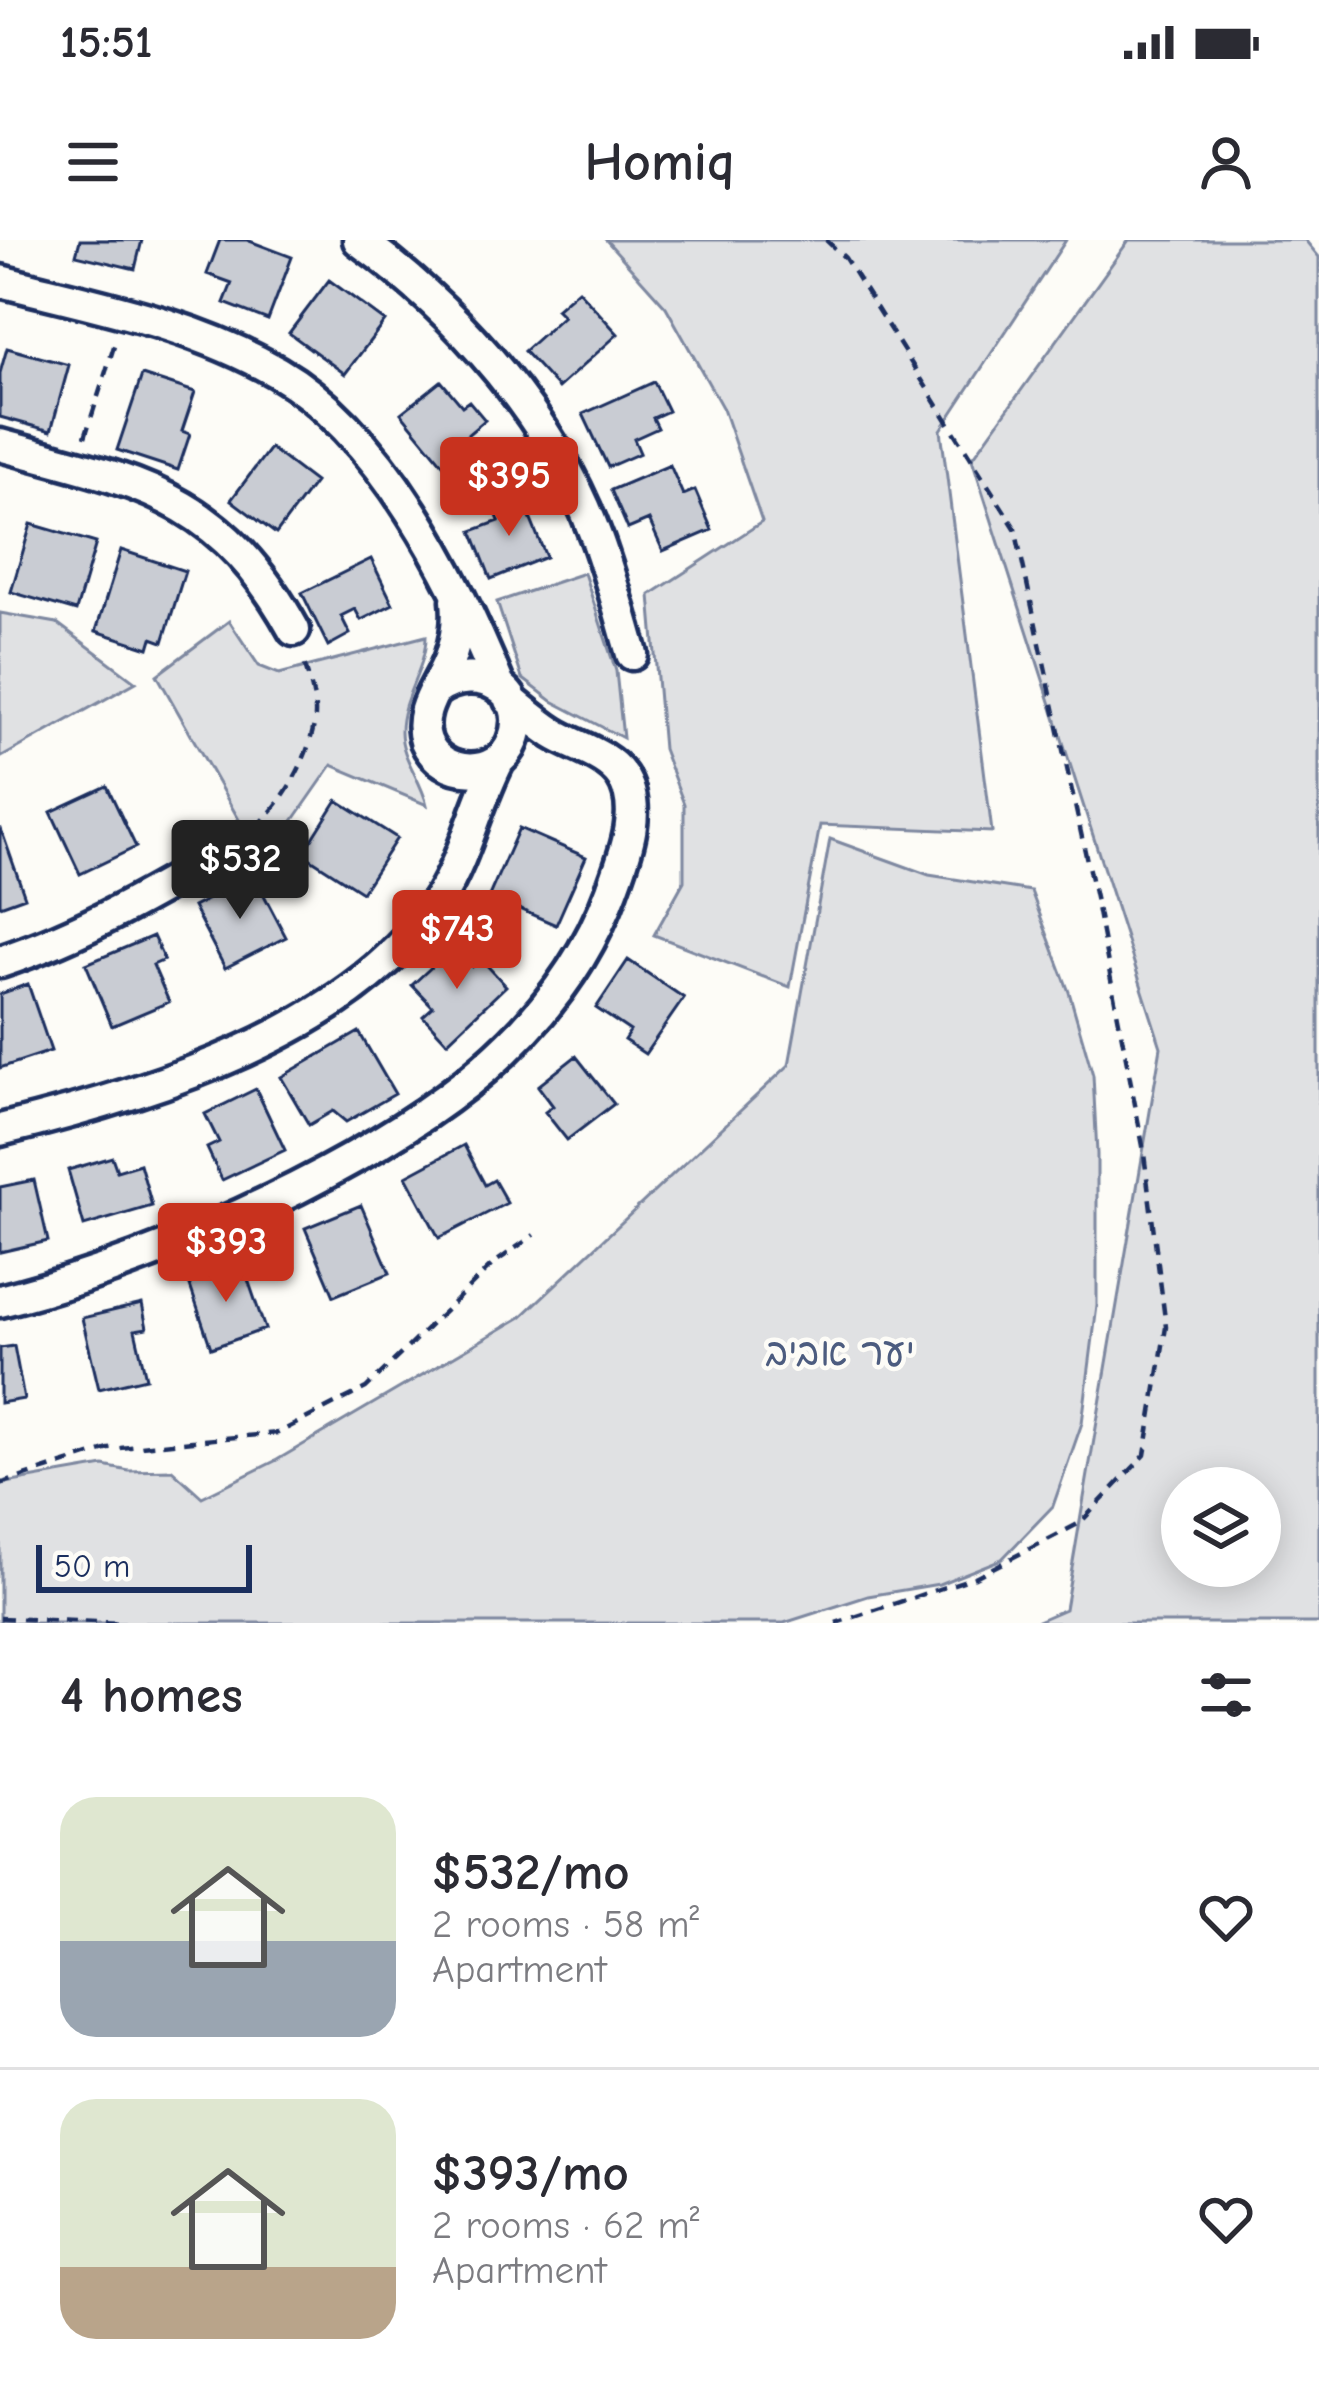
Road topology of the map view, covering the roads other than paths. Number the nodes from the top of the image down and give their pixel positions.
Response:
1 (359, 240) edge
2 (0, 281) edge
3 (0, 445) edge
4 (455, 593) junction
5 (294, 630) road end
6 (632, 654) dead end
7 (436, 690) junction
8 (505, 694) junction
9 (596, 755) junction
10 (503, 757) junction
11 (441, 761) junction
12 (234, 846) road end
13 (459, 854) junction
14 (0, 962) edge
15 (0, 1130) edge
16 (0, 1301) edge

1 - 6 street
2 - 4 street
3 - 5 street
4 - 7 street
4 - 8 street
7 - 8 street
7 - 11 street
8 - 9 street
8 - 10 street
9 - 10 street
9 - 16 street
10 - 11 street
10 - 13 street
11 - 13 street
12 - 14 street
13 - 15 street

